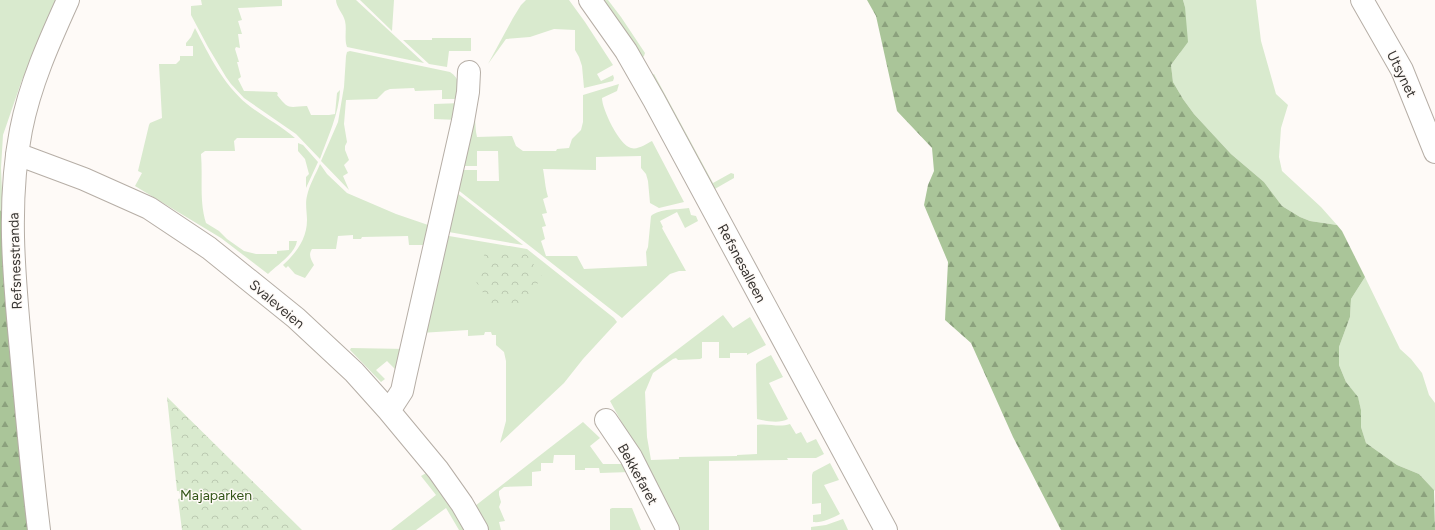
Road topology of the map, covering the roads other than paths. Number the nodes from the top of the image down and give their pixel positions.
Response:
1 (68, 0) edge
2 (590, 0) edge
3 (1362, 0) edge
4 (469, 72) dead end
5 (1435, 152) edge
6 (17, 154) junction
7 (389, 411) junction
8 (606, 420) dead end
9 (39, 530) edge
10 (477, 530) edge
11 (668, 530) edge
12 (886, 530) edge

1 - 6 street, Refsnesstranda
2 - 12 street, Refsnesalleen
3 - 5 street, Utsynet
4 - 7 street
6 - 7 street, Svaleveien
6 - 9 street, Refsnesstranda
7 - 10 street, Svaleveien
8 - 11 street, Bekkefaret

